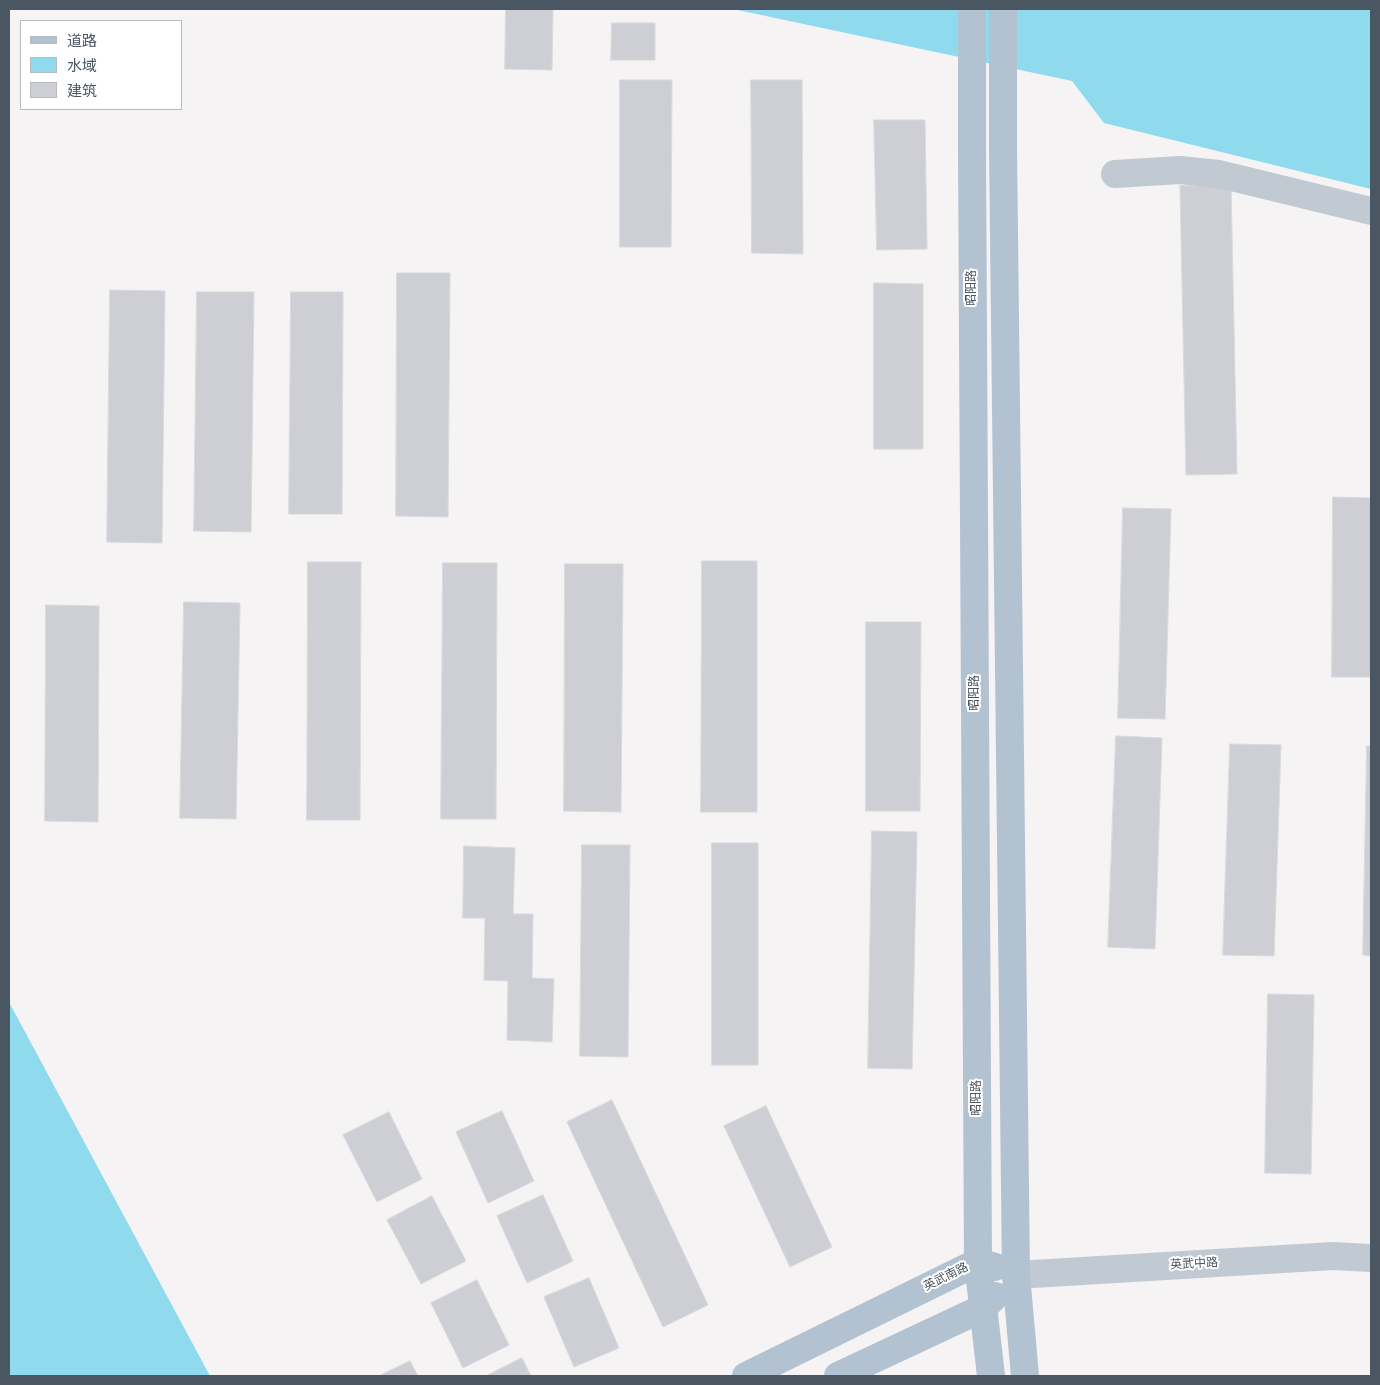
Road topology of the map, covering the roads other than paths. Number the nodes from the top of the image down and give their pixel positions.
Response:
1 (972, 9) edge
2 (1003, 9) edge
3 (1114, 174) dead end
4 (1371, 211) edge
5 (1371, 1258) edge
6 (978, 1262) junction
7 (1016, 1275) junction
8 (983, 1308) junction
9 (746, 1376) edge
10 (838, 1376) edge
11 (991, 1376) edge
12 (1025, 1376) edge

1 - 6 main road, 昭阳路
2 - 7 main road
3 - 4 street
5 - 7 street, 英武中路
6 - 7 main road, 英武南路
6 - 8 main road, 昭阳路
6 - 9 main road, 英武南路
7 - 8 main road
7 - 12 main road
8 - 10 main road
8 - 11 main road, 昭阳路

